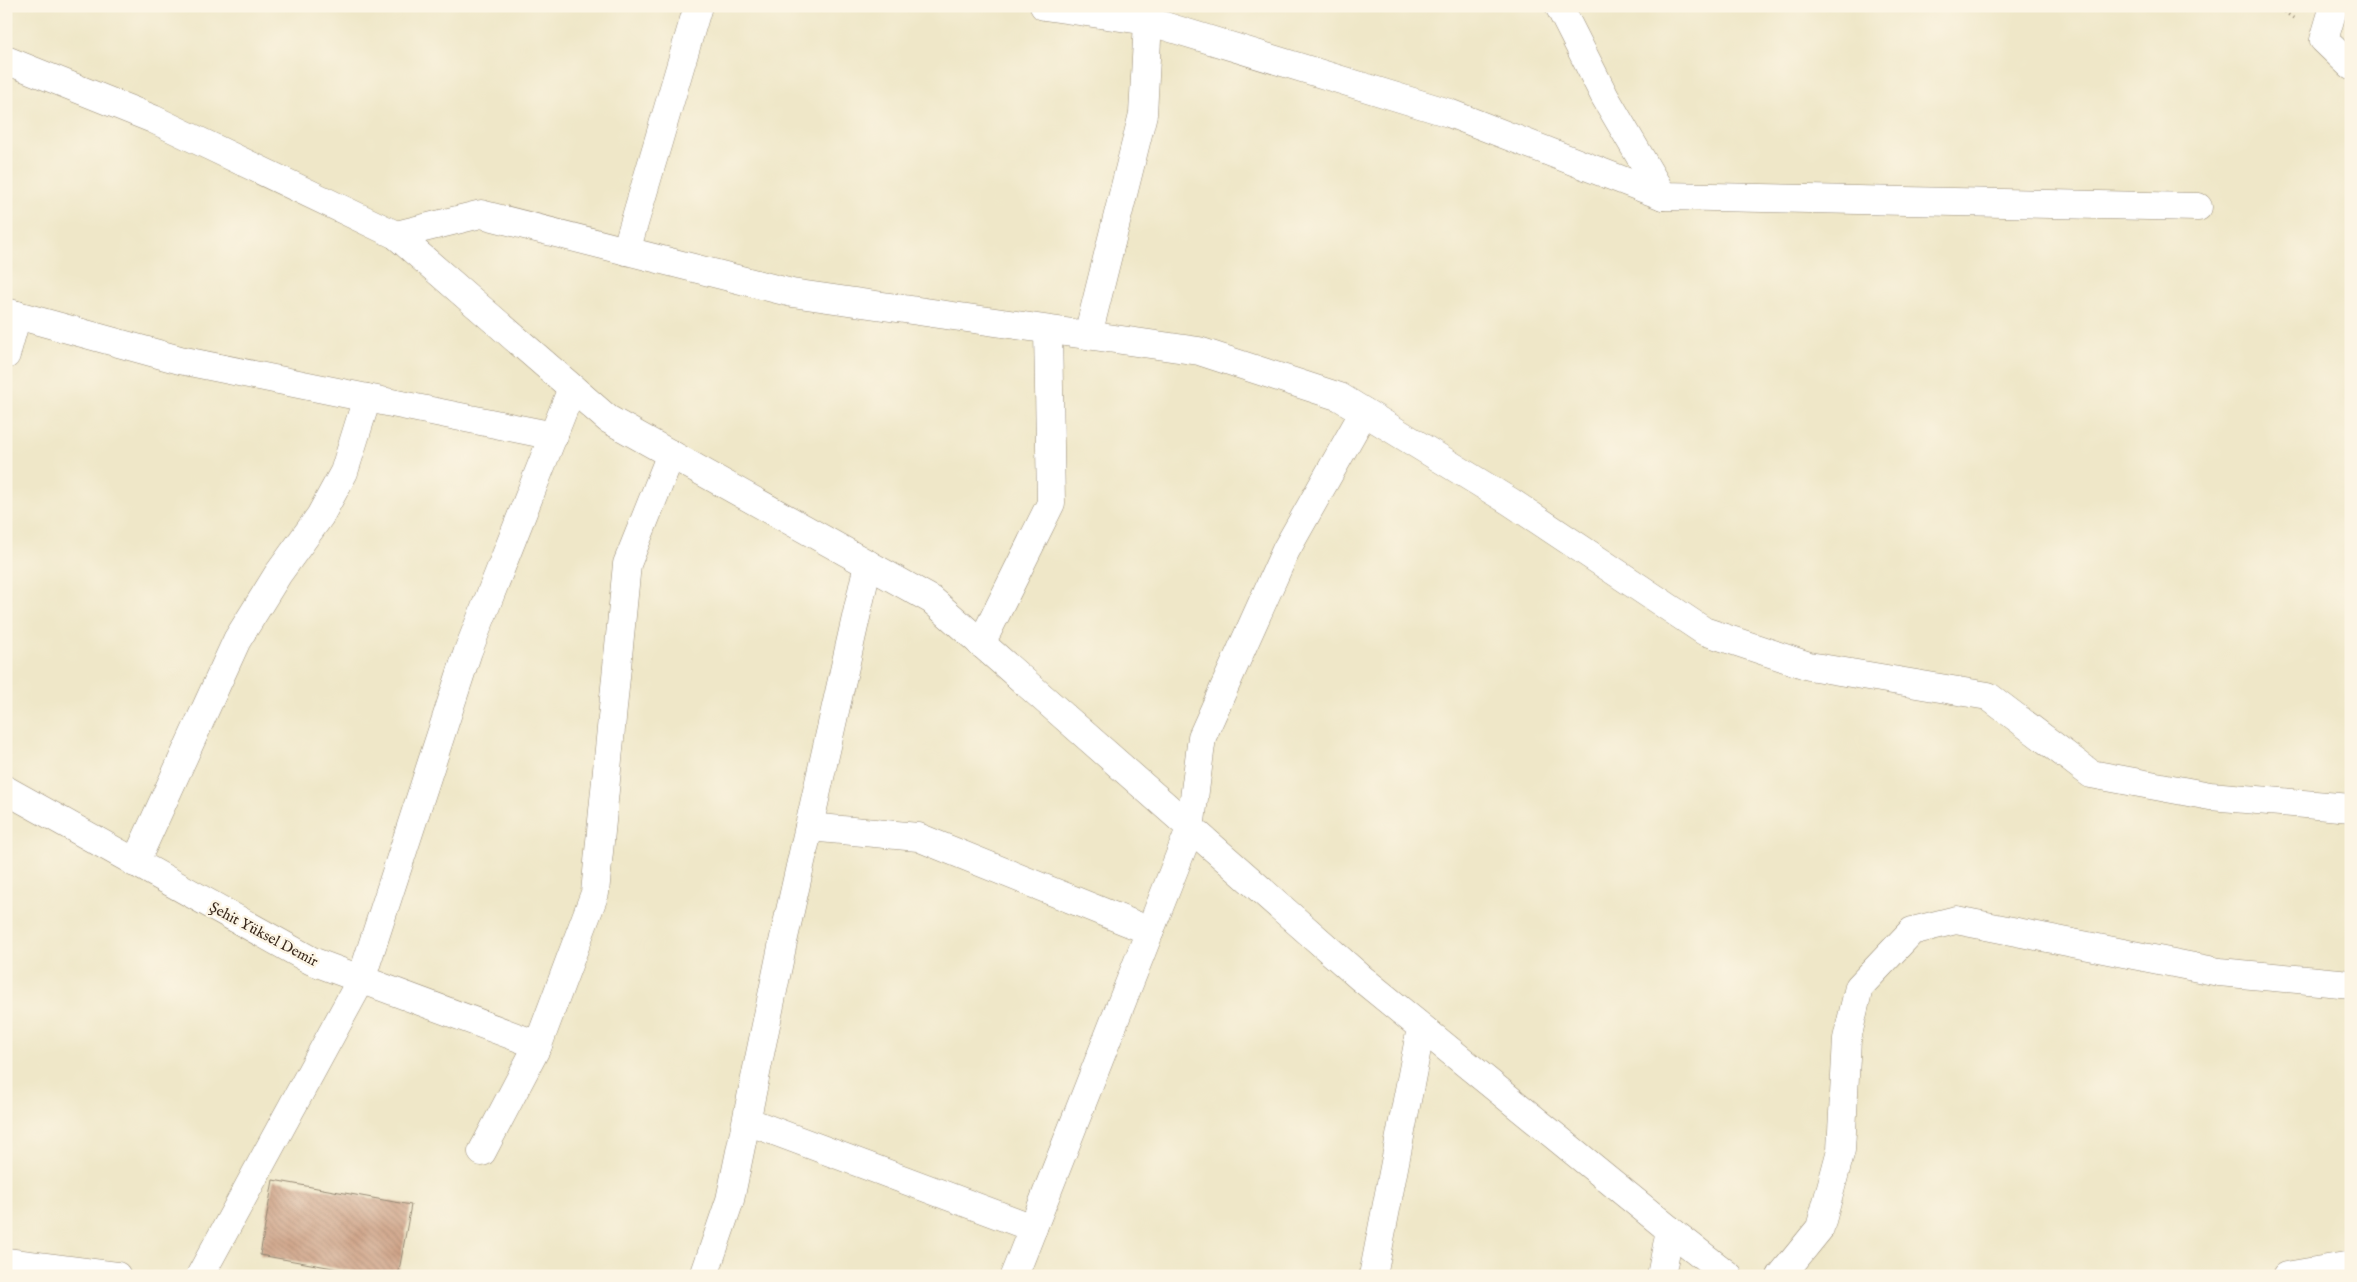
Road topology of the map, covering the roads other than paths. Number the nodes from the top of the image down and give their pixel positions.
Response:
1 (698, 6) edge
2 (1044, 6) edge
3 (1558, 6) edge
4 (2334, 6) edge
5 (1148, 21) junction
6 (6, 60) edge
7 (2351, 66) edge
8 (1663, 196) junction
9 (2198, 207) dead end
10 (396, 235) junction
11 (626, 251) junction
12 (12, 313) edge
13 (1048, 330) junction
14 (1088, 335) junction
15 (6, 355) edge
16 (572, 388) junction
17 (367, 398) junction
18 (1364, 412) junction
19 (554, 436) junction
20 (671, 454) junction
21 (868, 564) junction
22 (982, 644) junction
23 (6, 790) edge
24 (2351, 808) edge
25 (810, 827) junction
26 (1190, 829) junction
27 (135, 863) junction
28 (1150, 931) junction
29 (361, 980) junction
30 (2351, 984) edge
31 (1421, 1028) junction
32 (538, 1045) junction
33 (746, 1120) junction
34 (482, 1152) dead end
35 (1033, 1228) junction
36 (1670, 1230) junction
37 (6, 1262) edge
38 (2351, 1265) edge
39 (117, 1276) edge
40 (200, 1276) edge
41 (704, 1276) edge
42 (1014, 1276) edge
43 (1373, 1276) edge
44 (1661, 1276) edge
45 (1729, 1276) edge
46 (1781, 1276) edge
47 (2286, 1276) edge

1 - 11 street
2 - 5 street
3 - 8 street
4 - 7 street
5 - 8 street
5 - 14 street
6 - 10 street
8 - 9 street
10 - 11 street
10 - 16 street
11 - 13 street
12 - 15 street
12 - 17 street
13 - 14 street
13 - 22 street
14 - 18 street
16 - 19 street
16 - 20 street
17 - 19 street
17 - 27 street
18 - 24 street
18 - 26 street
19 - 29 street
20 - 21 street
20 - 32 street
21 - 22 street
21 - 25 street
22 - 26 street
23 - 27 street, Şehit Yüksel Demir
25 - 28 street
25 - 33 street
26 - 28 street
26 - 31 street
27 - 29 street, Şehit Yüksel Demir
28 - 35 street
29 - 32 street, Şehit Yüksel Demir
29 - 40 street
30 - 46 street
31 - 36 street
31 - 43 street
32 - 34 street
33 - 35 street
33 - 41 street
35 - 42 street
36 - 44 street
36 - 45 street
37 - 39 street
38 - 47 street

